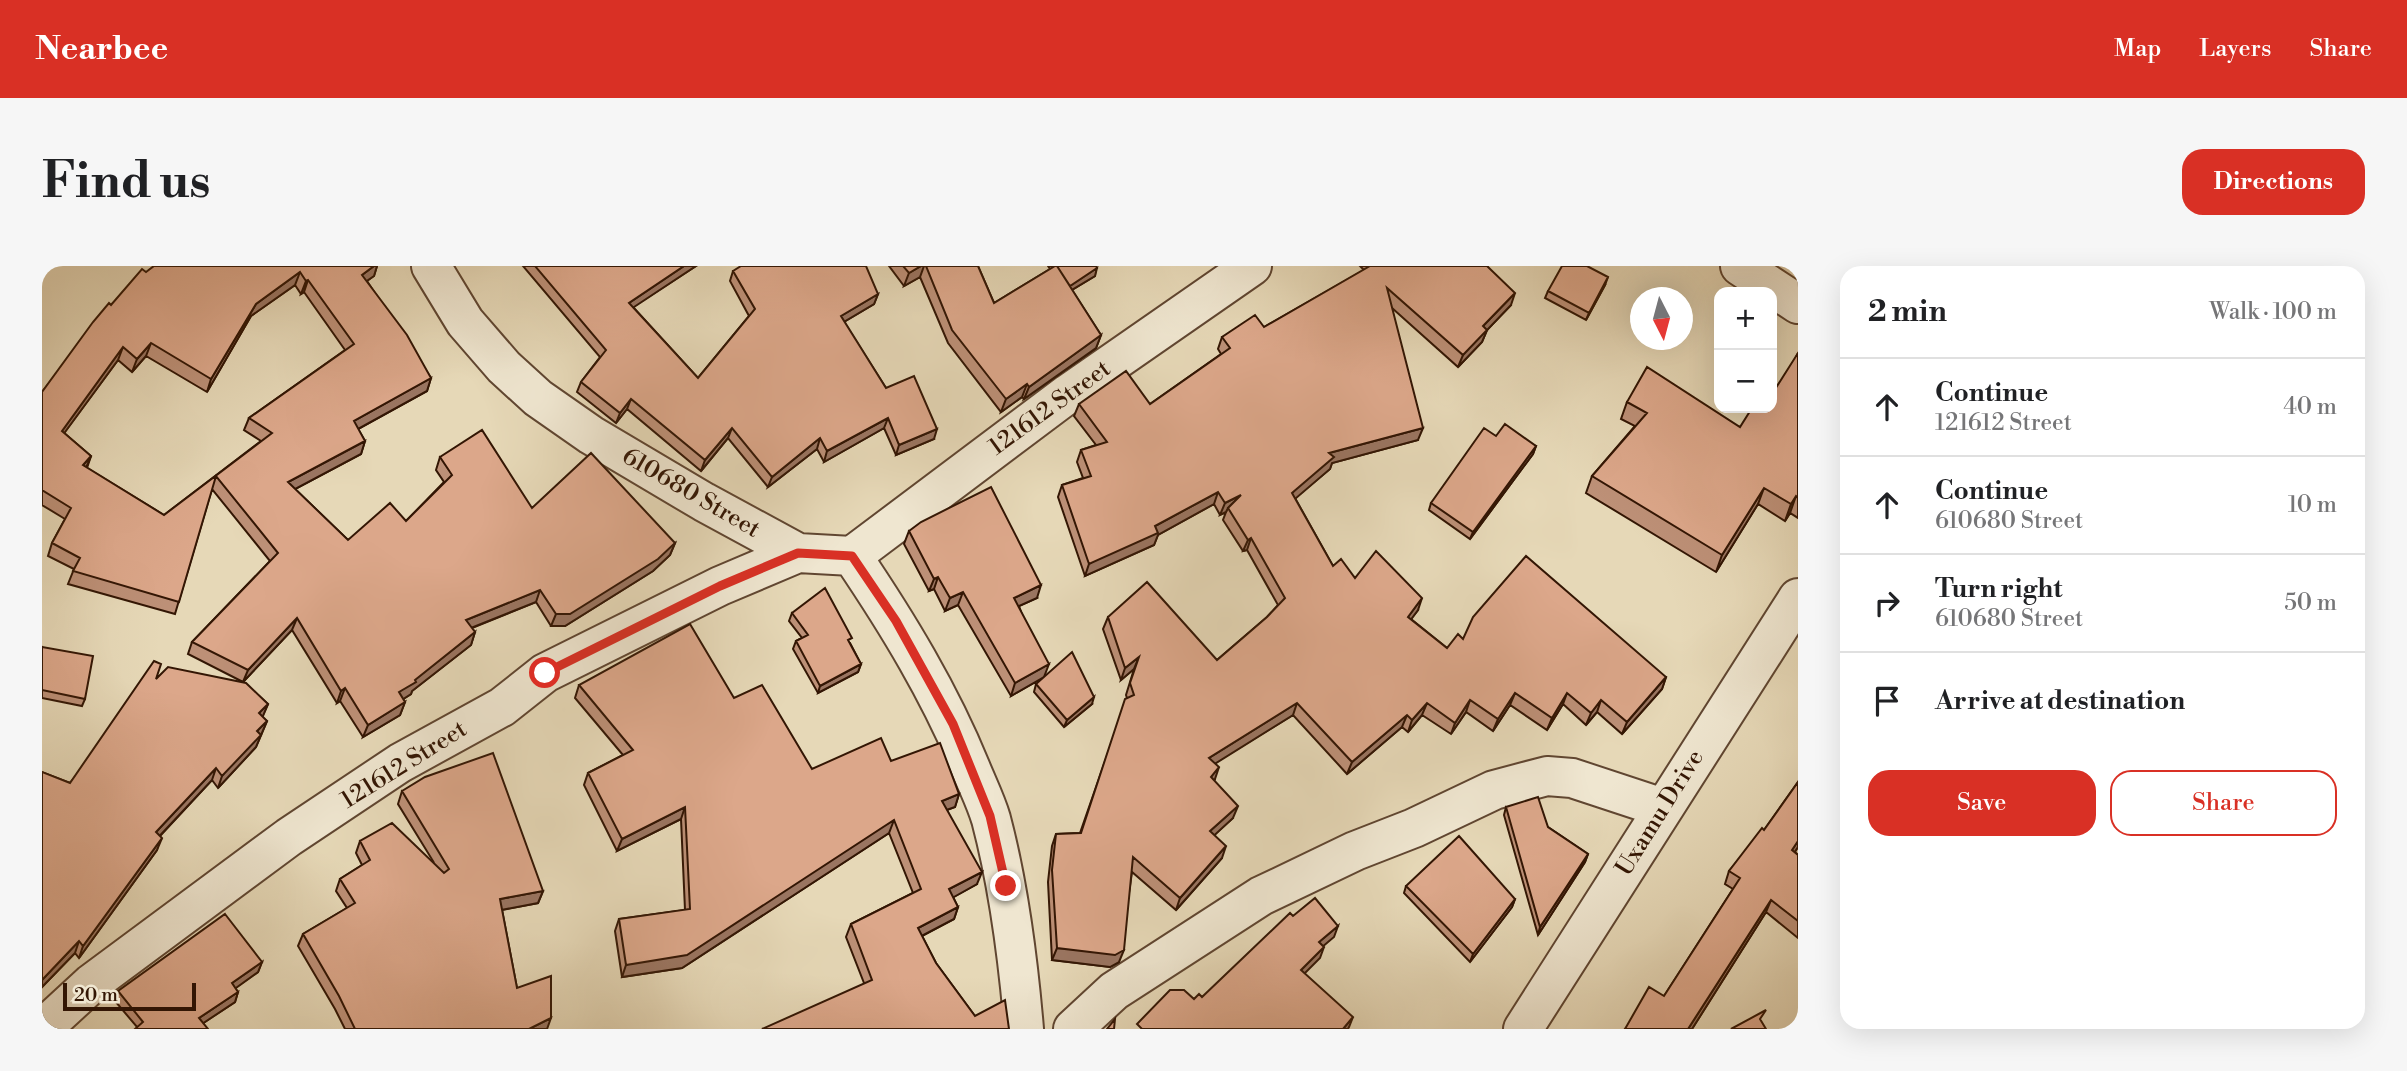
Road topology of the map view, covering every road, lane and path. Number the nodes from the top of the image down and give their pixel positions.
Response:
1 (431, 266) edge
2 (1252, 266) edge
3 (1740, 266) edge
4 (1798, 301) edge
5 (798, 553) junction
6 (852, 556) junction
7 (1798, 598) edge
8 (1663, 808) junction
9 (42, 1029) edge
10 (1024, 1029) edge
11 (1073, 1029) edge
12 (1523, 1029) edge

1 - 5 street, 610680 Street
2 - 6 street, 121612 Street
3 - 4 street
5 - 6 street, 610680 Street
5 - 9 street, 121612 Street
6 - 10 street
7 - 8 street, Uxamu Drive
8 - 11 street
8 - 12 street, Uxamu Drive

